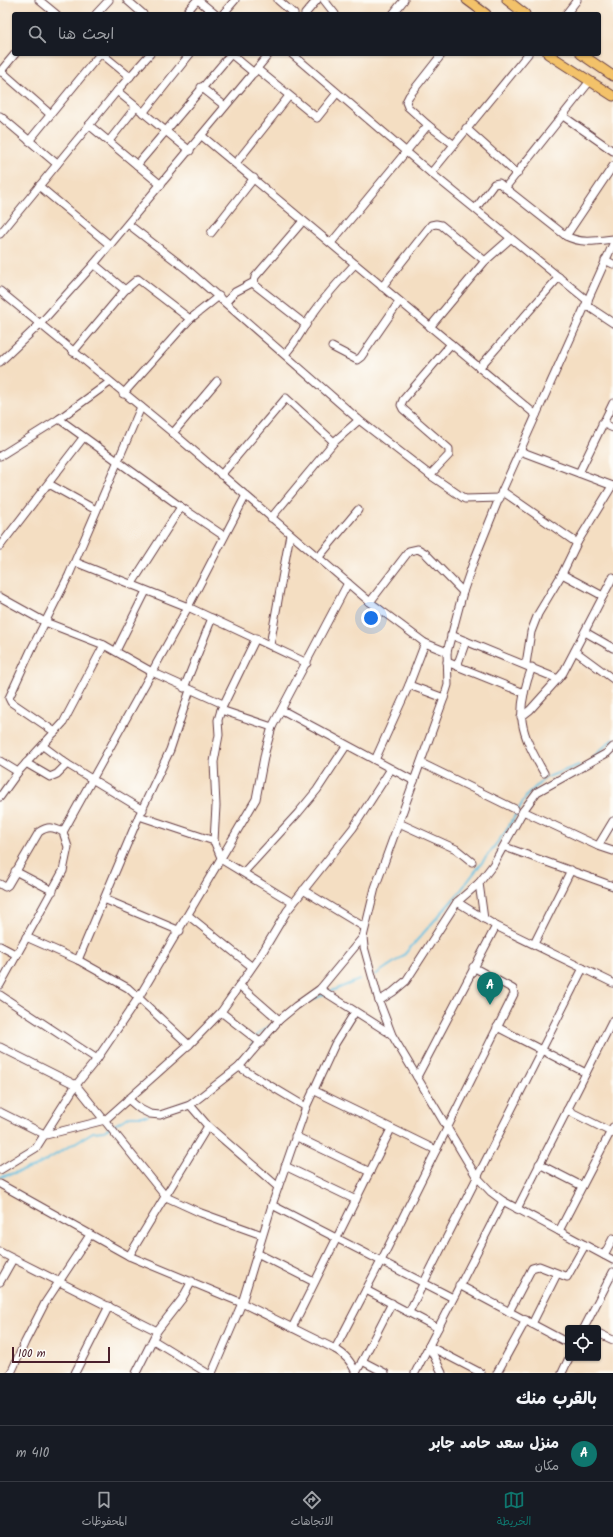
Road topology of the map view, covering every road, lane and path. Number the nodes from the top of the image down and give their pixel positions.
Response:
1 (39, 0) edge
2 (109, 0) edge
3 (127, 0) edge
4 (197, 0) edge
5 (278, 0) edge
6 (317, 0) edge
7 (324, 0) edge
8 (404, 0) edge
9 (467, 0) edge
10 (507, 0) edge
11 (577, 0) edge
12 (232, 1) edge
13 (51, 12) edge
14 (98, 12) edge
15 (141, 12) edge
16 (187, 12) edge
17 (212, 12) edge
18 (224, 12) edge
19 (292, 12) edge
20 (307, 12) edge
21 (333, 12) edge
22 (395, 12) edge
23 (480, 12) edge
24 (522, 12) edge
25 (568, 12) edge
26 (13, 56) edge
27 (99, 56) edge
28 (104, 56) edge
29 (148, 56) edge
30 (188, 56) edge
31 (229, 56) edge
32 (234, 56) edge
33 (267, 56) edge
34 (294, 56) edge
35 (440, 56) edge
36 (526, 56) edge
37 (551, 56) edge
38 (584, 56) edge
39 (255, 71) junction
40 (0, 72) edge
41 (613, 76) edge
42 (130, 77) junction
43 (590, 81) junction
44 (201, 87) junction
45 (117, 91) junction
46 (337, 93) junction
47 (288, 96) junction
48 (613, 96) edge
49 (224, 106) junction
50 (136, 107) junction
51 (142, 113) junction
52 (50, 114) junction
53 (0, 116) edge
54 (563, 116) junction
55 (90, 125) junction
56 (428, 125) junction
57 (466, 128) junction
58 (165, 131) junction
59 (202, 136) junction
60 (29, 141) junction
61 (109, 141) junction
62 (453, 144) junction
63 (190, 151) junction
64 (406, 151) junction
65 (613, 151) edge
66 (236, 163) junction
67 (57, 164) junction
68 (137, 165) junction
69 (613, 166) edge
70 (431, 173) junction
71 (517, 174) junction
72 (254, 178) junction
73 (161, 185) junction
74 (39, 186) junction
75 (506, 188) junction
76 (476, 208) junction
77 (303, 221) junction
78 (128, 224) junction
79 (211, 233) dead end
80 (0, 234) edge
81 (566, 236) junction
82 (510, 239) junction
83 (613, 240) edge
84 (331, 243) junction
85 (613, 244) edge
86 (110, 245) junction
87 (606, 260) junction
88 (485, 261) junction
89 (94, 264) junction
90 (355, 264) junction
91 (613, 264) edge
92 (559, 277) junction
93 (254, 282) junction
94 (382, 286) junction
95 (125, 290) junction
96 (0, 291) edge
97 (219, 296) junction
98 (226, 302) junction
99 (399, 302) junction
100 (587, 303) junction
101 (190, 319) junction
102 (613, 323) edge
103 (40, 324) junction
104 (306, 325) junction
105 (430, 327) junction
106 (451, 344) junction
107 (332, 347) dead end
108 (73, 352) junction
109 (285, 354) junction
110 (0, 362) edge
111 (479, 368) junction
112 (217, 381) dead end
113 (110, 382) junction
114 (123, 394) junction
115 (613, 403) edge
116 (141, 407) junction
117 (536, 415) junction
118 (59, 419) junction
119 (359, 420) junction
120 (602, 423) junction
121 (613, 428) edge
122 (173, 433) junction
123 (83, 438) junction
124 (334, 442) junction
125 (520, 451) junction
126 (0, 456) edge
127 (117, 462) junction
128 (579, 473) junction
129 (221, 475) junction
130 (430, 475) junction
131 (49, 484) junction
132 (612, 486) edge
133 (501, 494) junction
134 (245, 497) junction
135 (181, 507) junction
136 (96, 510) junction
137 (358, 510) dead end
138 (271, 518) junction
139 (290, 534) junction
140 (224, 536) junction
141 (1, 543) edge
142 (577, 543) junction
143 (318, 558) junction
144 (75, 562) junction
145 (562, 574) junction
146 (613, 578) edge
147 (348, 583) junction
148 (131, 585) junction
149 (146, 591) junction
150 (463, 592) junction
151 (603, 596) junction
152 (0, 597) edge
153 (370, 602) junction
154 (188, 607) junction
155 (212, 618) junction
156 (45, 622) junction
157 (585, 632) junction
158 (451, 635) junction
159 (256, 638) junction
160 (466, 641) junction
161 (425, 643) junction
162 (104, 645) junction
163 (270, 645) junction
164 (613, 648) edge
165 (116, 651) junction
166 (575, 651) junction
167 (447, 652) junction
168 (447, 662) junction
169 (307, 663) junction
170 (457, 666) junction
171 (529, 666) junction
172 (152, 672) junction
173 (558, 679) junction
174 (613, 680) edge
175 (409, 684) junction
176 (187, 689) junction
177 (524, 693) junction
178 (444, 698) junction
179 (222, 707) junction
180 (282, 710) junction
181 (520, 717) junction
182 (272, 727) junction
183 (55, 732) junction
184 (43, 746) junction
185 (346, 746) junction
186 (613, 747) edge
187 (610, 754) edge
188 (375, 760) junction
189 (0, 761) edge
190 (26, 763) junction
191 (421, 763) junction
192 (67, 764) junction
193 (391, 769) junction
194 (18, 772) junction
195 (544, 773) dead end
196 (91, 779) junction
197 (414, 781) junction
198 (0, 797) edge
199 (515, 809) dead end
200 (523, 811) junction
201 (141, 813) junction
202 (613, 821) edge
203 (399, 823) junction
204 (63, 832) junction
205 (214, 841) junction
206 (598, 846) junction
207 (505, 847) junction
208 (613, 851) edge
209 (222, 860) junction
210 (472, 862) dead end
211 (571, 870) junction
212 (15, 871) junction
213 (244, 872) junction
214 (479, 883) junction
215 (0, 884) edge
216 (613, 886) edge
217 (303, 890) junction
218 (52, 891) junction
219 (104, 899) junction
220 (457, 902) junction
221 (293, 903) junction
222 (189, 916) junction
223 (484, 919) junction
224 (496, 926) junction
225 (364, 927) junction
226 (180, 931) junction
227 (363, 937) junction
228 (26, 938) junction
229 (534, 944) junction
230 (0, 946) edge
231 (16, 955) junction
232 (78, 960) junction
233 (251, 966) junction
234 (474, 967) junction
235 (583, 968) junction
236 (613, 983) edge
237 (239, 985) junction
238 (0, 986) edge
239 (320, 989) junction
240 (0, 995) edge
241 (139, 998) junction
242 (379, 1001) junction
243 (221, 1012) junction
244 (355, 1012) junction
245 (279, 1020) junction
246 (613, 1020) edge
247 (497, 1027) junction
248 (392, 1035) junction
249 (261, 1043) junction
250 (189, 1045) junction
251 (0, 1047) edge
252 (542, 1049) junction
253 (97, 1059) junction
254 (239, 1067) junction
255 (586, 1073) junction
256 (417, 1077) junction
257 (76, 1085) junction
258 (313, 1090) junction
259 (128, 1099) junction
260 (190, 1105) junction
261 (306, 1107) junction
262 (567, 1110) junction
263 (0, 1112) edge
264 (105, 1120) junction
265 (208, 1126) junction
266 (447, 1127) junction
267 (391, 1129) junction
268 (612, 1131) edge
269 (46, 1135) junction
270 (295, 1136) junction
271 (436, 1150) junction
272 (539, 1164) junction
273 (285, 1166) junction
274 (0, 1170) edge
275 (370, 1172) junction
276 (476, 1176) junction
277 (0, 1184) edge
278 (582, 1186) junction
279 (278, 1187) junction
280 (166, 1197) junction
281 (356, 1200) junction
282 (503, 1201) junction
283 (272, 1205) junction
284 (517, 1209) junction
285 (559, 1231) junction
286 (90, 1235) junction
287 (262, 1235) junction
288 (338, 1238) junction
289 (613, 1238) edge
290 (585, 1245) junction
291 (0, 1252) edge
292 (257, 1253) junction
293 (604, 1255) junction
294 (129, 1256) junction
295 (13, 1258) junction
296 (613, 1260) edge
297 (381, 1261) junction
298 (613, 1272) edge
299 (557, 1274) junction
300 (60, 1281) junction
301 (192, 1281) junction
302 (0, 1282) edge
303 (314, 1282) junction
304 (423, 1283) junction
305 (459, 1285) junction
306 (366, 1290) junction
307 (453, 1298) junction
308 (242, 1303) junction
309 (392, 1303) junction
310 (108, 1306) junction
311 (408, 1312) junction
312 (509, 1312) junction
313 (529, 1322) junction
314 (587, 1325) edge
315 (292, 1328) junction
316 (438, 1328) junction
317 (157, 1331) junction
318 (601, 1334) edge
319 (153, 1340) junction
320 (613, 1340) edge
321 (565, 1341) edge
322 (429, 1346) junction
323 (335, 1349) junction
324 (362, 1361) junction
325 (568, 1361) edge
326 (12, 1373) edge
327 (75, 1373) edge
328 (136, 1373) edge
329 (207, 1373) edge
330 (212, 1373) edge
331 (356, 1373) edge
332 (385, 1373) edge
333 (415, 1373) edge
334 (442, 1373) edge
335 (481, 1373) edge
336 (497, 1373) edge
337 (562, 1373) edge

1 - 13 street
2 - 14 street
3 - 15 street
4 - 16 street
4 - 17 street
5 - 19 street
6 - 20 street
7 - 21 street
8 - 22 street
9 - 23 main road
10 - 24 main road
11 - 25 street
12 - 18 street
26 - 40 street
27 - 52 street
28 - 42 street
29 - 42 street
30 - 51 street
31 - 44 street
32 - 39 street
33 - 39 street
34 - 46 street
35 - 56 street
36 - 57 street
37 - 43 main road
38 - 41 main road
39 - 47 street
39 - 49 street
40 - 52 street
42 - 45 street
43 - 48 main road
43 - 54 street
44 - 49 street
44 - 58 street
45 - 50 street
45 - 55 street
46 - 47 street
46 - 64 street
47 - 66 street
49 - 59 street
50 - 51 street
50 - 61 street
51 - 58 street
52 - 60 street
53 - 60 street
54 - 65 street
54 - 71 street
55 - 61 street
55 - 67 street
56 - 62 street
56 - 64 street
57 - 62 street
57 - 71 street
58 - 63 street
58 - 68 street
59 - 63 street
59 - 66 street
60 - 67 street
61 - 68 street
62 - 70 street
63 - 73 street
64 - 70 street
64 - 84 street
66 - 72 street
67 - 74 street
68 - 73 street
69 - 81 street
70 - 76 street
71 - 75 street
72 - 77 street
72 - 79 street
73 - 78 street
74 - 80 street
74 - 86 street
75 - 76 street
75 - 81 street
76 - 82 street
77 - 84 street
77 - 93 street
78 - 86 street
78 - 97 street
81 - 83 street
82 - 88 street
82 - 92 street
84 - 90 street
85 - 87 street
86 - 89 street
87 - 91 street
87 - 100 street
88 - 94 street
88 - 105 street
89 - 95 street
89 - 103 street
90 - 94 street
90 - 104 street
92 - 100 street
92 - 111 street
93 - 98 street
93 - 104 street
94 - 99 street
95 - 101 street
95 - 108 street
96 - 103 street
97 - 98 street
97 - 101 street
98 - 109 street
99 - 105 street
99 - 107 street
100 - 102 street
100 - 117 street
101 - 114 street
103 - 108 street
103 - 110 street
104 - 109 street
105 - 106 street
106 - 111 street
106 - 130 street
108 - 113 street
109 - 119 street
111 - 117 street
112 - 122 street
113 - 114 street
113 - 118 street
114 - 116 street
115 - 120 street
116 - 122 street
116 - 127 street
117 - 125 street
118 - 123 street
118 - 126 street
119 - 124 street
119 - 130 street
120 - 121 street
120 - 128 street
122 - 129 street
123 - 127 street
123 - 131 street
124 - 129 street
124 - 138 street
125 - 128 street
125 - 133 street
127 - 135 street
127 - 136 street
128 - 132 street
129 - 134 street
130 - 133 street
131 - 136 street
131 - 141 street
132 - 142 street
133 - 142 street
133 - 150 street
134 - 138 street
134 - 140 street
135 - 140 street
135 - 148 street
136 - 144 street
137 - 143 street
138 - 139 street
139 - 143 street
139 - 163 street
140 - 154 street
142 - 145 street
143 - 147 street
144 - 148 street
144 - 156 street
145 - 151 street
145 - 171 street
146 - 151 street
147 - 153 street
147 - 169 street
148 - 149 street
149 - 154 street
149 - 165 street
150 - 153 street
150 - 158 street
151 - 157 street
152 - 156 street
153 - 161 street
154 - 155 street
154 - 172 street
155 - 159 street
155 - 176 street
156 - 162 street
156 - 183 street
157 - 164 street
157 - 166 street
158 - 160 street
158 - 167 street
159 - 163 street
159 - 179 street
160 - 170 street
160 - 171 street
161 - 167 street
161 - 175 street
162 - 165 street
162 - 183 street
163 - 169 street
165 - 172 street
166 - 173 street
166 - 174 street
167 - 168 street
168 - 170 street
168 - 178 street
169 - 180 street
170 - 177 street
171 - 173 street
171 - 177 street
172 - 176 street
172 - 196 street
173 - 181 street
175 - 178 street
175 - 188 street
176 - 179 street
176 - 201 street
177 - 181 street
178 - 191 street
179 - 182 street
179 - 205 street
180 - 182 street
180 - 185 street
181 - 195 street
182 - 209 street
183 - 184 street
184 - 190 street
184 - 192 street
185 - 188 street
185 - 213 street
186 - 187 street
187 - 200 street
188 - 193 street
189 - 194 street
190 - 192 street
190 - 194 street
191 - 197 street
191 - 199 street
192 - 196 street
193 - 197 street
193 - 217 street
194 - 198 street
196 - 201 street
196 - 204 street
197 - 203 street
200 - 206 street
200 - 207 street
201 - 205 street
201 - 219 street
202 - 206 street
203 - 210 street
203 - 225 street
204 - 212 street
204 - 218 street
205 - 209 street
206 - 208 street
207 - 211 street
207 - 214 street
209 - 213 street
209 - 222 street
211 - 216 street
211 - 229 street
212 - 215 street
212 - 218 street
213 - 221 street
214 - 220 street
214 - 223 street
217 - 221 street
217 - 225 street
218 - 228 street
219 - 226 street
219 - 232 street
220 - 223 street
220 - 242 street
221 - 233 street
222 - 226 street
222 - 233 street
223 - 224 street
224 - 229 street
224 - 234 street
225 - 227 street
226 - 241 street
227 - 239 street
227 - 242 street
228 - 231 street
228 - 232 street
229 - 235 street
230 - 231 street
231 - 238 street
232 - 241 street
233 - 237 street
234 - 247 street
234 - 256 street
235 - 236 street
235 - 252 street
237 - 243 street
237 - 245 street
239 - 244 street
239 - 245 street
240 - 253 street
241 - 250 street
241 - 253 street
242 - 248 street
243 - 249 street
243 - 250 street
244 - 248 street
244 - 258 street
245 - 249 street
246 - 255 street
247 - 252 street
247 - 266 street
248 - 256 street
249 - 254 street
250 - 259 street
251 - 257 street
252 - 255 street
252 - 276 street
253 - 257 street
254 - 260 street
254 - 261 street
255 - 262 street
256 - 266 street
257 - 264 street
257 - 269 street
258 - 261 street
258 - 267 street
259 - 260 street
259 - 264 street
260 - 265 street
261 - 270 street
262 - 268 street
262 - 272 street
263 - 269 street
264 - 269 street
264 - 280 street
265 - 279 street
265 - 280 street
266 - 271 street
266 - 276 street
267 - 271 street
267 - 275 street
268 - 278 street
269 - 274 street
270 - 273 street
270 - 275 street
271 - 297 street
272 - 278 street
272 - 284 street
273 - 279 street
273 - 281 street
275 - 281 street
276 - 282 street
276 - 304 street
277 - 286 street
278 - 285 street
279 - 283 street
280 - 287 street
280 - 294 street
281 - 288 street
282 - 284 street
282 - 305 street
283 - 287 street
283 - 288 street
284 - 285 street
285 - 290 street
286 - 294 street
286 - 300 street
287 - 292 street
288 - 297 street
288 - 303 street
289 - 293 street
290 - 293 street
290 - 299 street
291 - 295 street
292 - 303 street
292 - 308 street
293 - 296 street
294 - 301 street
295 - 300 street
295 - 302 street
297 - 304 street
297 - 306 street
298 - 314 street
299 - 312 street
299 - 313 street
300 - 310 street
300 - 326 street
301 - 308 street
301 - 317 street
303 - 315 street
304 - 307 street
304 - 311 street
305 - 307 street
305 - 312 street
306 - 309 street
306 - 323 street
307 - 316 street
308 - 315 street
308 - 330 street
309 - 311 street
309 - 324 street
310 - 317 street
310 - 327 street
311 - 316 street
312 - 313 street
313 - 321 street
313 - 336 street
315 - 323 street
316 - 322 street
317 - 319 street
318 - 320 street
319 - 328 street
319 - 329 street
322 - 333 street
322 - 334 street
322 - 335 street
323 - 331 street
324 - 331 street
324 - 332 street
325 - 337 street

